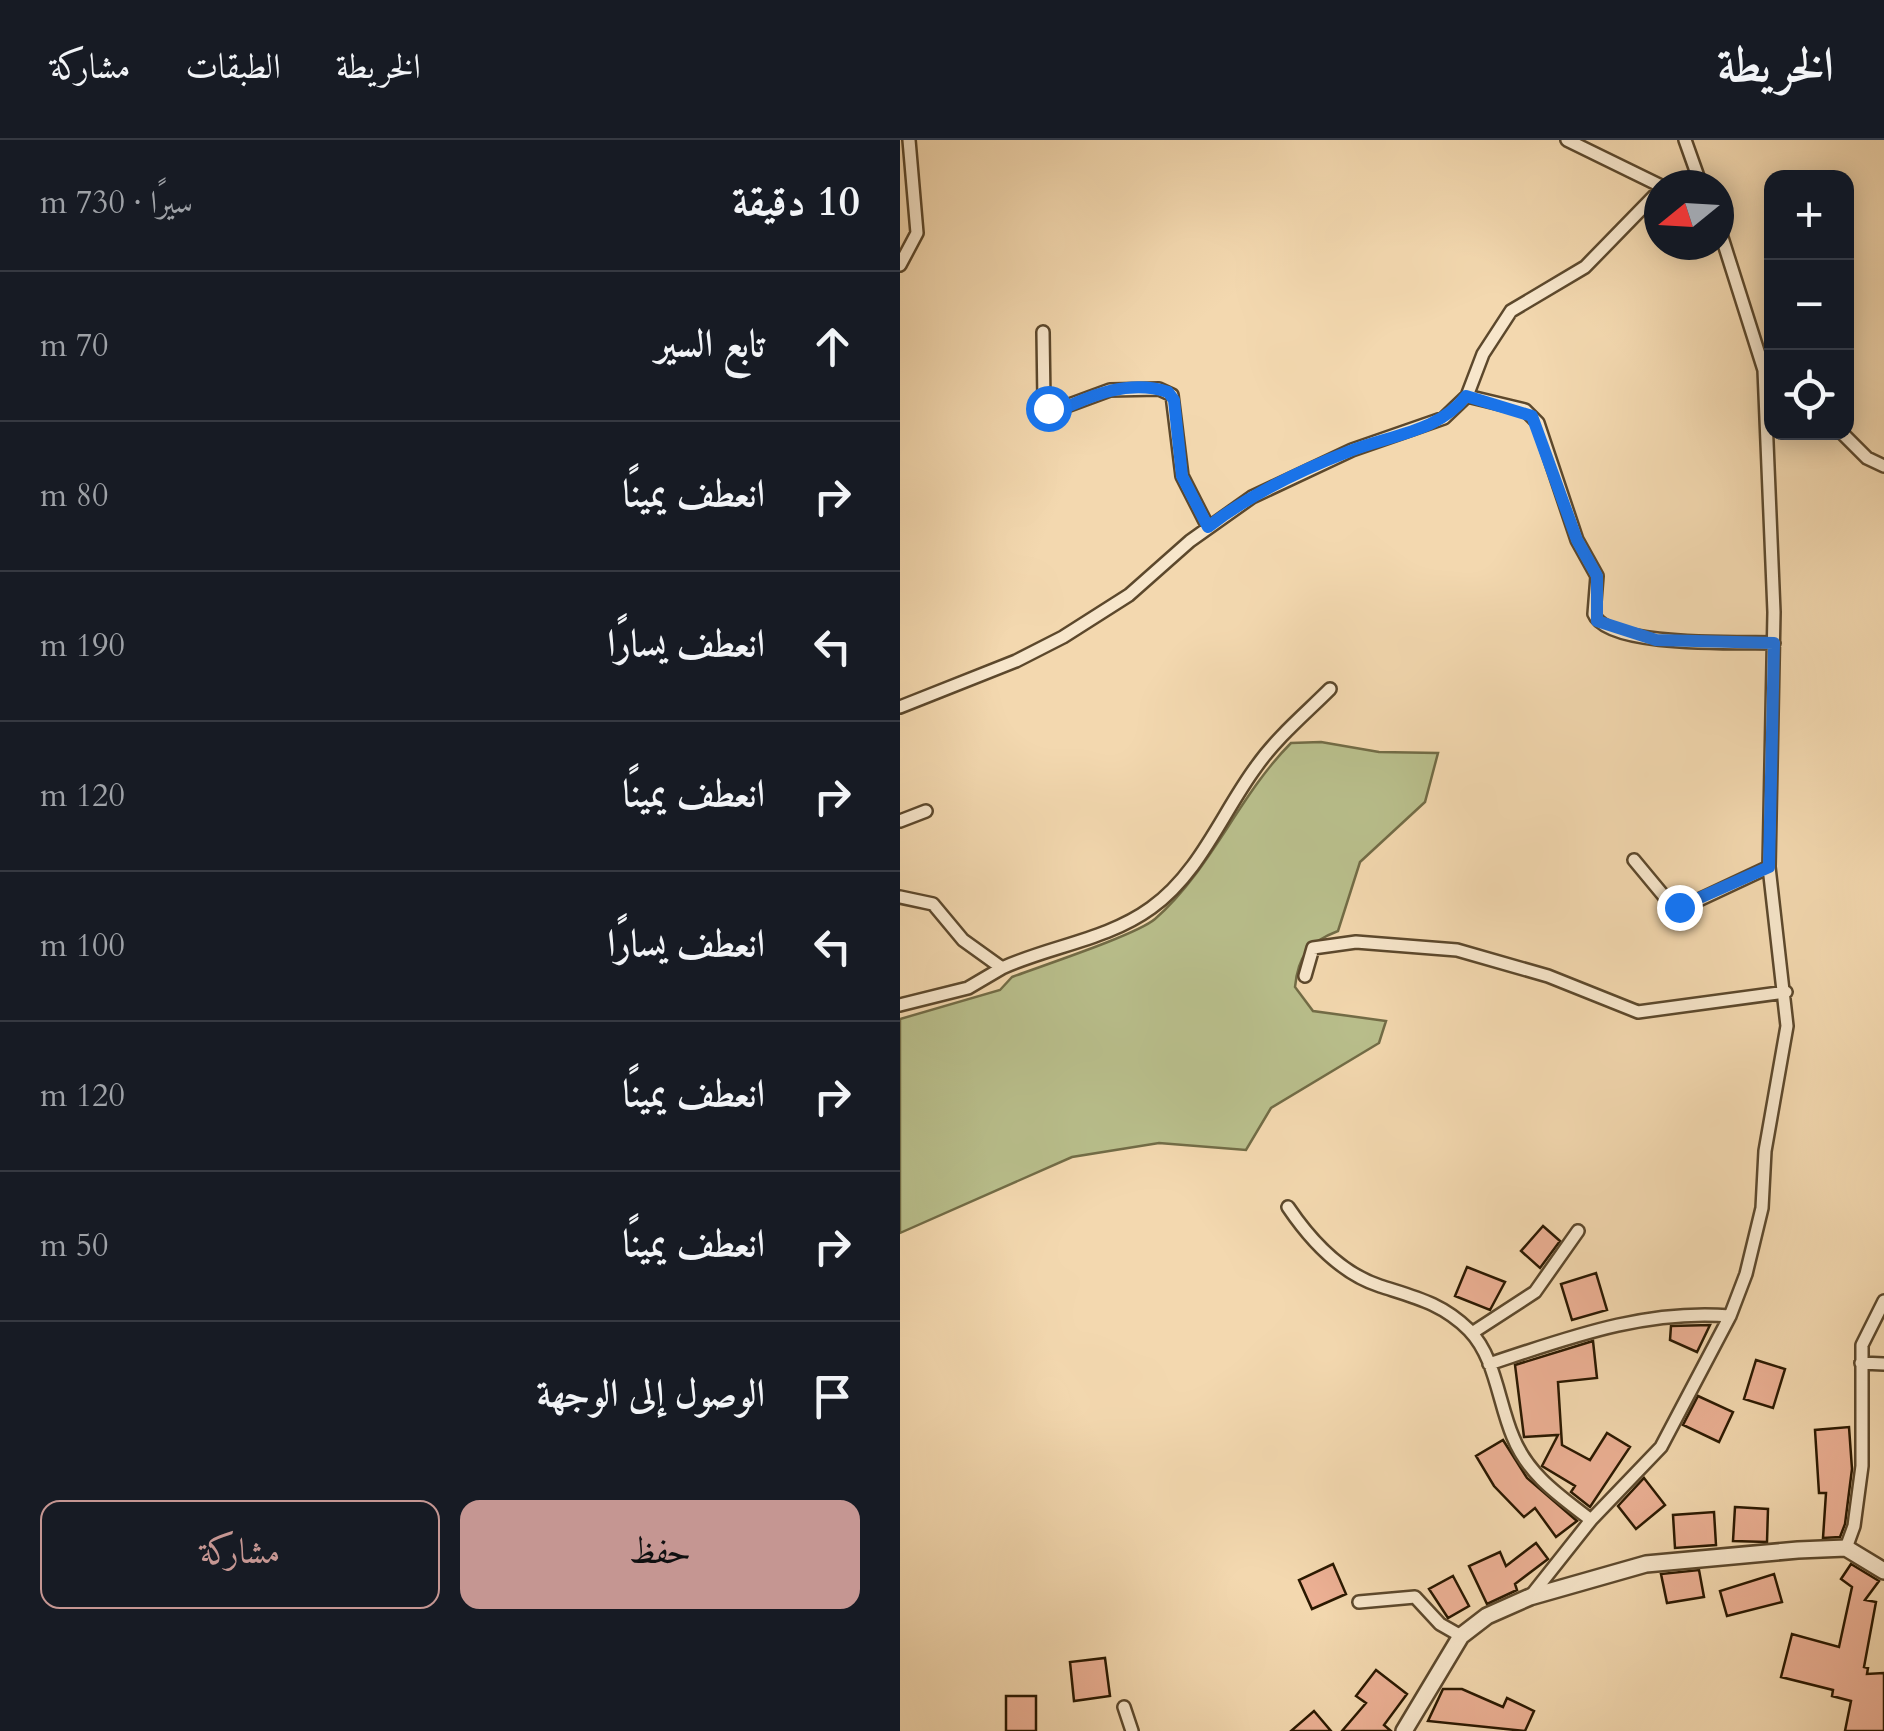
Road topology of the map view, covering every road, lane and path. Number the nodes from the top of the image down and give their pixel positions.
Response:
1 (909, 140) edge
2 (1567, 140) edge
3 (1685, 140) edge
4 (1695, 170) edge
5 (1644, 180) edge
6 (1644, 204) edge
7 (1730, 260) edge
8 (900, 265) edge
9 (1042, 332) dead end
10 (1764, 358) edge
11 (1466, 396) junction
12 (1770, 440) edge
13 (1849, 440) edge
14 (1884, 466) edge
15 (1208, 527) junction
16 (1774, 643) junction
17 (1330, 689) dead end
18 (900, 707) edge
19 (926, 811) dead end
20 (900, 821) edge
21 (1634, 860) dead end
22 (1769, 867) junction
23 (900, 897) edge
24 (1002, 968) junction
25 (1305, 976) dead end
26 (1786, 992) junction
27 (900, 1005) edge
28 (1288, 1207) dead end
29 (1578, 1231) dead end
30 (1884, 1301) edge
31 (1730, 1316) junction
32 (1472, 1333) junction
33 (1861, 1362) junction
34 (1489, 1364) junction
35 (1884, 1364) edge
36 (1591, 1520) junction
37 (1846, 1548) junction
38 (1884, 1570) edge
39 (1530, 1597) junction
40 (1359, 1602) dead end
41 (1462, 1636) junction
42 (1124, 1707) dead end
43 (1132, 1731) edge
44 (1404, 1731) edge

1 - 8 street
2 - 5 street
3 - 4 street
6 - 11 street
7 - 10 street
9 - 15 street
11 - 15 street
11 - 16 street
12 - 16 street
13 - 14 street
15 - 18 street
16 - 22 street
17 - 24 street
19 - 20 street
21 - 22 street
22 - 26 street
23 - 24 street
24 - 27 street
25 - 26 street
26 - 31 street
28 - 32 street
29 - 32 street
30 - 33 street
31 - 34 street
31 - 36 street
32 - 34 street
33 - 35 street
33 - 37 street
34 - 36 street
36 - 39 street
37 - 38 street
37 - 39 street
39 - 41 street
40 - 41 street
41 - 44 street
42 - 43 street

